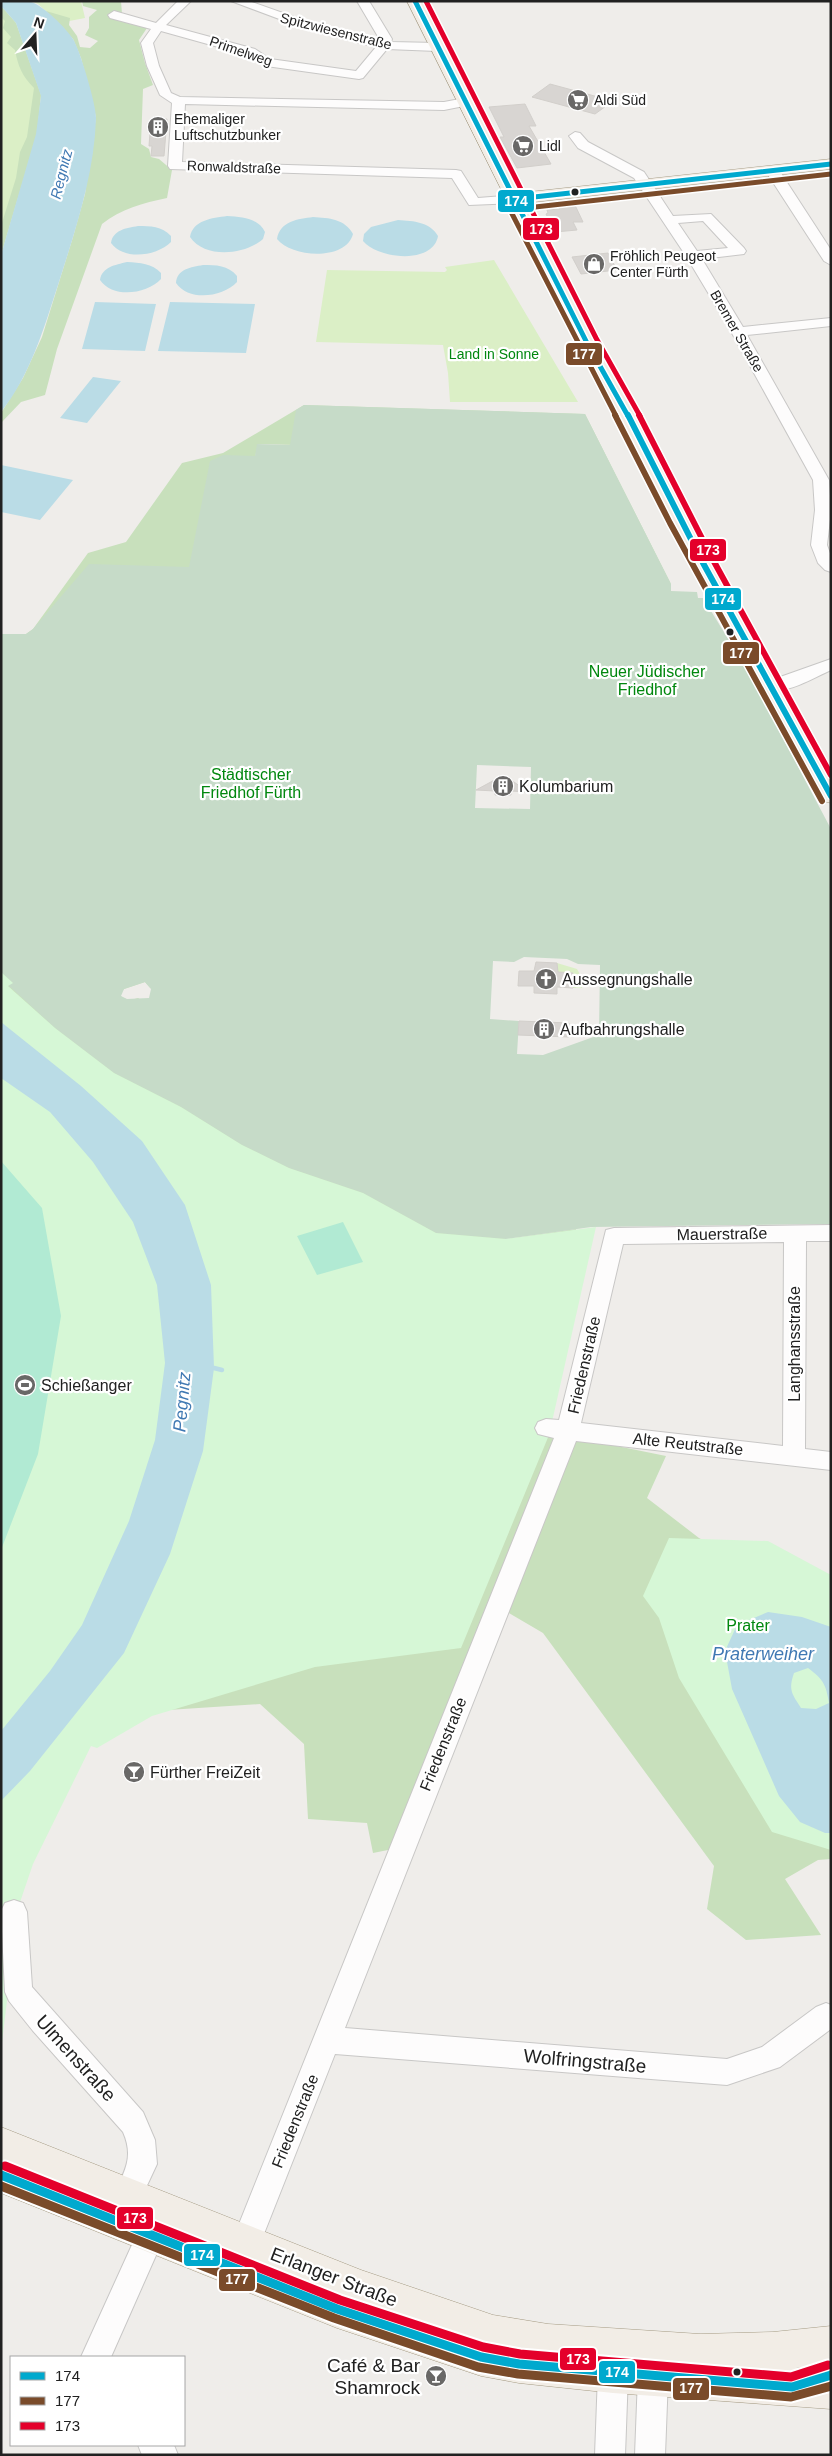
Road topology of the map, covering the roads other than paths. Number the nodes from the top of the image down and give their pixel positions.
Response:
1 (185, 1) edge
2 (237, 1) edge
3 (363, 1) edge
4 (415, 1) edge
5 (114, 15) dead end
6 (158, 26) junction
7 (386, 44) junction
8 (437, 47) junction
9 (179, 101) junction
10 (468, 108) junction
11 (575, 136) dead end
12 (831, 164) edge
13 (772, 170) junction
14 (645, 182) junction
15 (516, 199) junction
16 (670, 220) junction
17 (693, 256) junction
18 (831, 261) edge
19 (831, 322) edge
20 (739, 332) junction
21 (826, 480) edge
22 (831, 567) edge
23 (831, 664) edge
24 (772, 686) junction
25 (831, 796) edge
26 (831, 1232) edge
27 (795, 1233) junction
28 (614, 1236) joint
29 (557, 1429) junction
30 (794, 1455) junction
31 (831, 1461) edge
32 (14, 1912) dead end
33 (826, 2016) dead end
34 (328, 2040) junction
35 (7, 2162) edge
36 (127, 2197) junction
37 (151, 2235) junction
38 (246, 2244) junction
39 (831, 2345) edge
40 (96, 2356) edge
41 (613, 2374) junction
42 (653, 2377) junction
43 (831, 2390) edge
44 (154, 2446) edge
45 (163, 2455) edge
46 (610, 2455) edge
47 (650, 2455) edge

1 - 6 street
2 - 7 street, Spitzwiesenstraße
3 - 7 street
4 - 8 main road
5 - 6 street, Primelweg
6 - 7 street, Primelweg
6 - 9 street
7 - 8 street, Spitzwiesenstraße
8 - 10 main road
9 - 10 street
9 - 15 street, Ronwaldstraße
10 - 15 main road
11 - 14 street, Bremer Straße
12 - 13 main road
13 - 14 main road
13 - 18 street
14 - 15 main road
14 - 16 street, Bremer Straße
15 - 24 main road
16 - 17 street, Bremer Straße
16 - 17 street
17 - 20 street, Bremer Straße
19 - 20 street
20 - 21 street, Bremer Straße
21 - 22 street, Bremer Straße
23 - 24 street
24 - 25 main road
26 - 27 street, Mauerstraße
27 - 28 street, Mauerstraße
27 - 30 street, Langhansstraße
28 - 29 street, Friedenstraße
29 - 30 street, Alte Reutstraße
29 - 34 street, Friedenstraße
30 - 31 street, Alte Reutstraße
32 - 36 street, Ulmenstraße
33 - 34 street, Wolfringstraße
34 - 38 street, Friedenstraße
35 - 36 main road, Erlanger Straße
35 - 37 main road, Erlanger Straße
36 - 38 main road, Erlanger Straße
37 - 40 street
37 - 41 main road, Erlanger Straße
38 - 39 main road, Erlanger Straße
41 - 42 main road, Erlanger Straße
41 - 46 street
42 - 43 main road, Erlanger Straße
42 - 47 street
44 - 45 street

